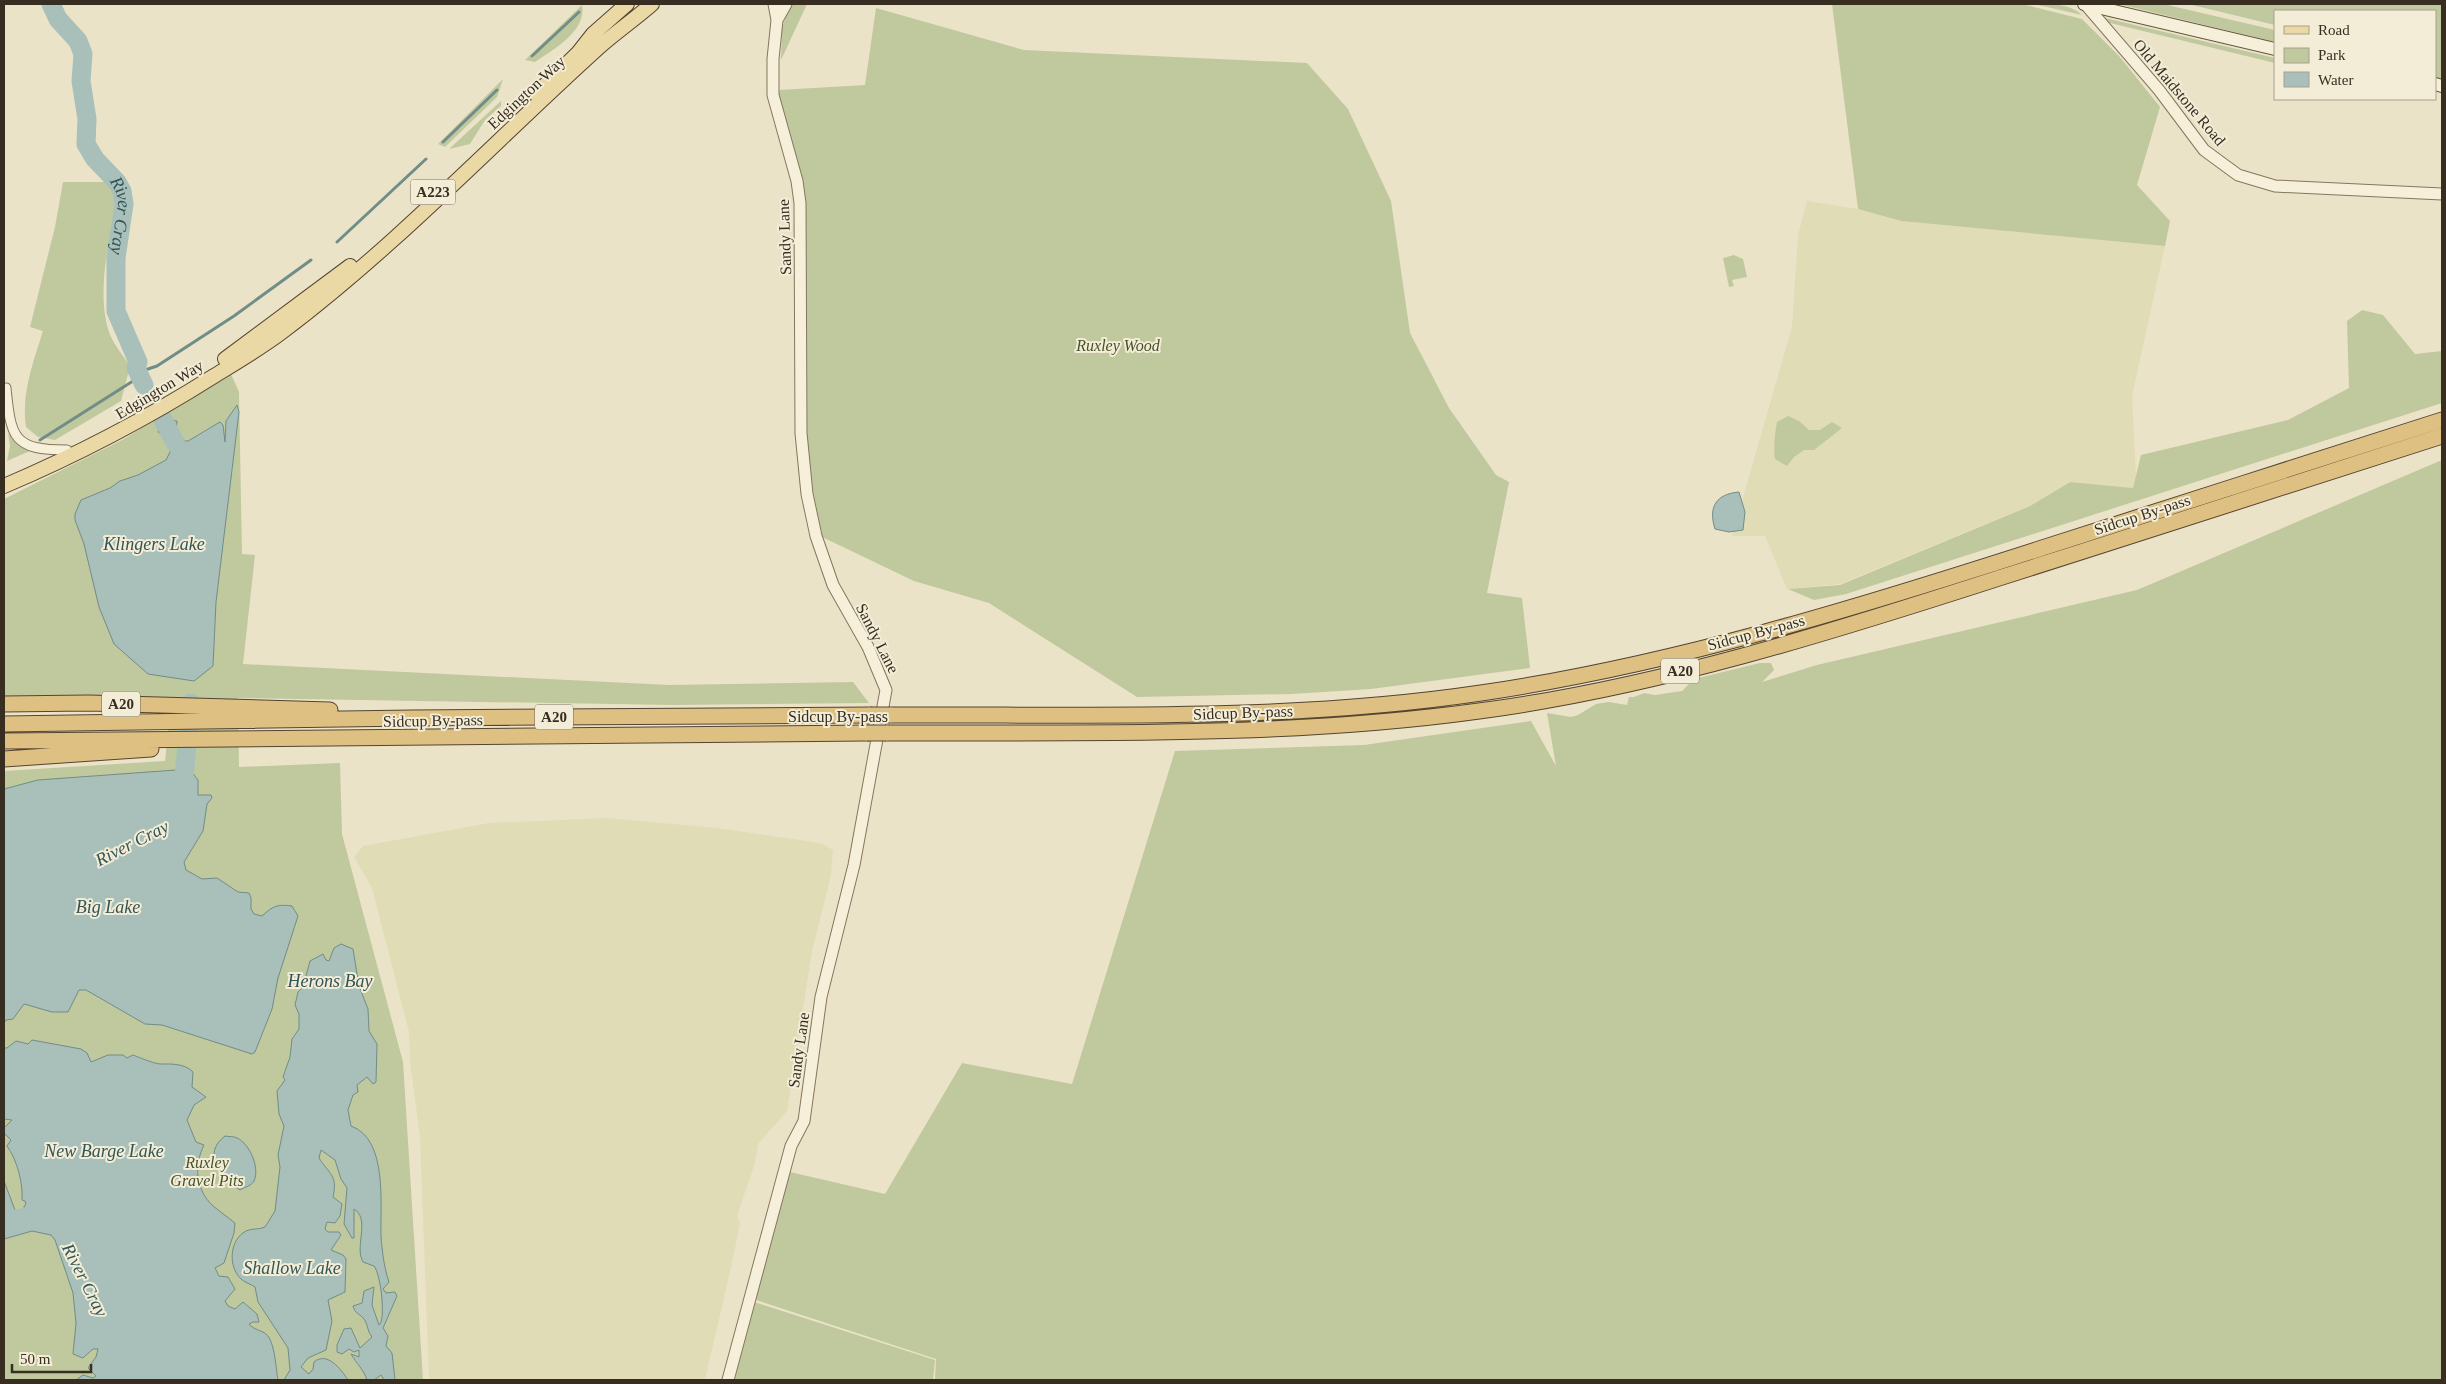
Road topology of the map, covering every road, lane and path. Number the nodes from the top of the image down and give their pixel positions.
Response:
1 (627, 4) edge
2 (652, 4) edge
3 (774, 4) edge
4 (786, 4) edge
5 (2085, 4) edge
6 (777, 20) junction
7 (592, 45) junction
8 (2274, 49) edge
9 (453, 179) junction
10 (2442, 194) edge
11 (342, 278) junction
12 (320, 302) junction
13 (222, 361) junction
14 (5, 388) edge
15 (2442, 420) edge
16 (2442, 436) edge
17 (67, 450) junction
18 (4, 477) edge
19 (4, 486) edge
20 (4, 704) edge
21 (238, 714) junction
22 (4, 724) edge
23 (237, 740) junction
24 (4, 742) edge
25 (4, 759) edge
26 (728, 1380) edge

1 - 7 main road, Edgington Way / A223
2 - 7 main road, Edgington Way / A223
3 - 6 street, Sandy Lane
4 - 6 street, Sandy Lane
5 - 8 main road
5 - 10 street, Old Maidstone Road
6 - 26 street, Sandy Lane
7 - 9 main road, Edgington Way / A223
7 - 9 main road, Edgington Way / A223
9 - 11 main road, Edgington Way / A223
9 - 11 main road, Edgington Way / A223
11 - 12 main road, Edgington Way / A223
11 - 13 main road, Edgington Way / A223
12 - 13 main road, Edgington Way / A223
12 - 19 main road, Edgington Way / A223
13 - 17 main road, Edgington Way / A223
14 - 17 street
15 - 21 highway, Sidcup By-pass / A20, bridge
16 - 23 highway, Sidcup By-pass / A20, bridge
17 - 18 main road, Edgington Way / A223
20 - 21 highway, A20
21 - 22 highway, Sidcup By-pass / A20
23 - 24 highway, Sidcup By-pass / A20
23 - 25 highway, A20

